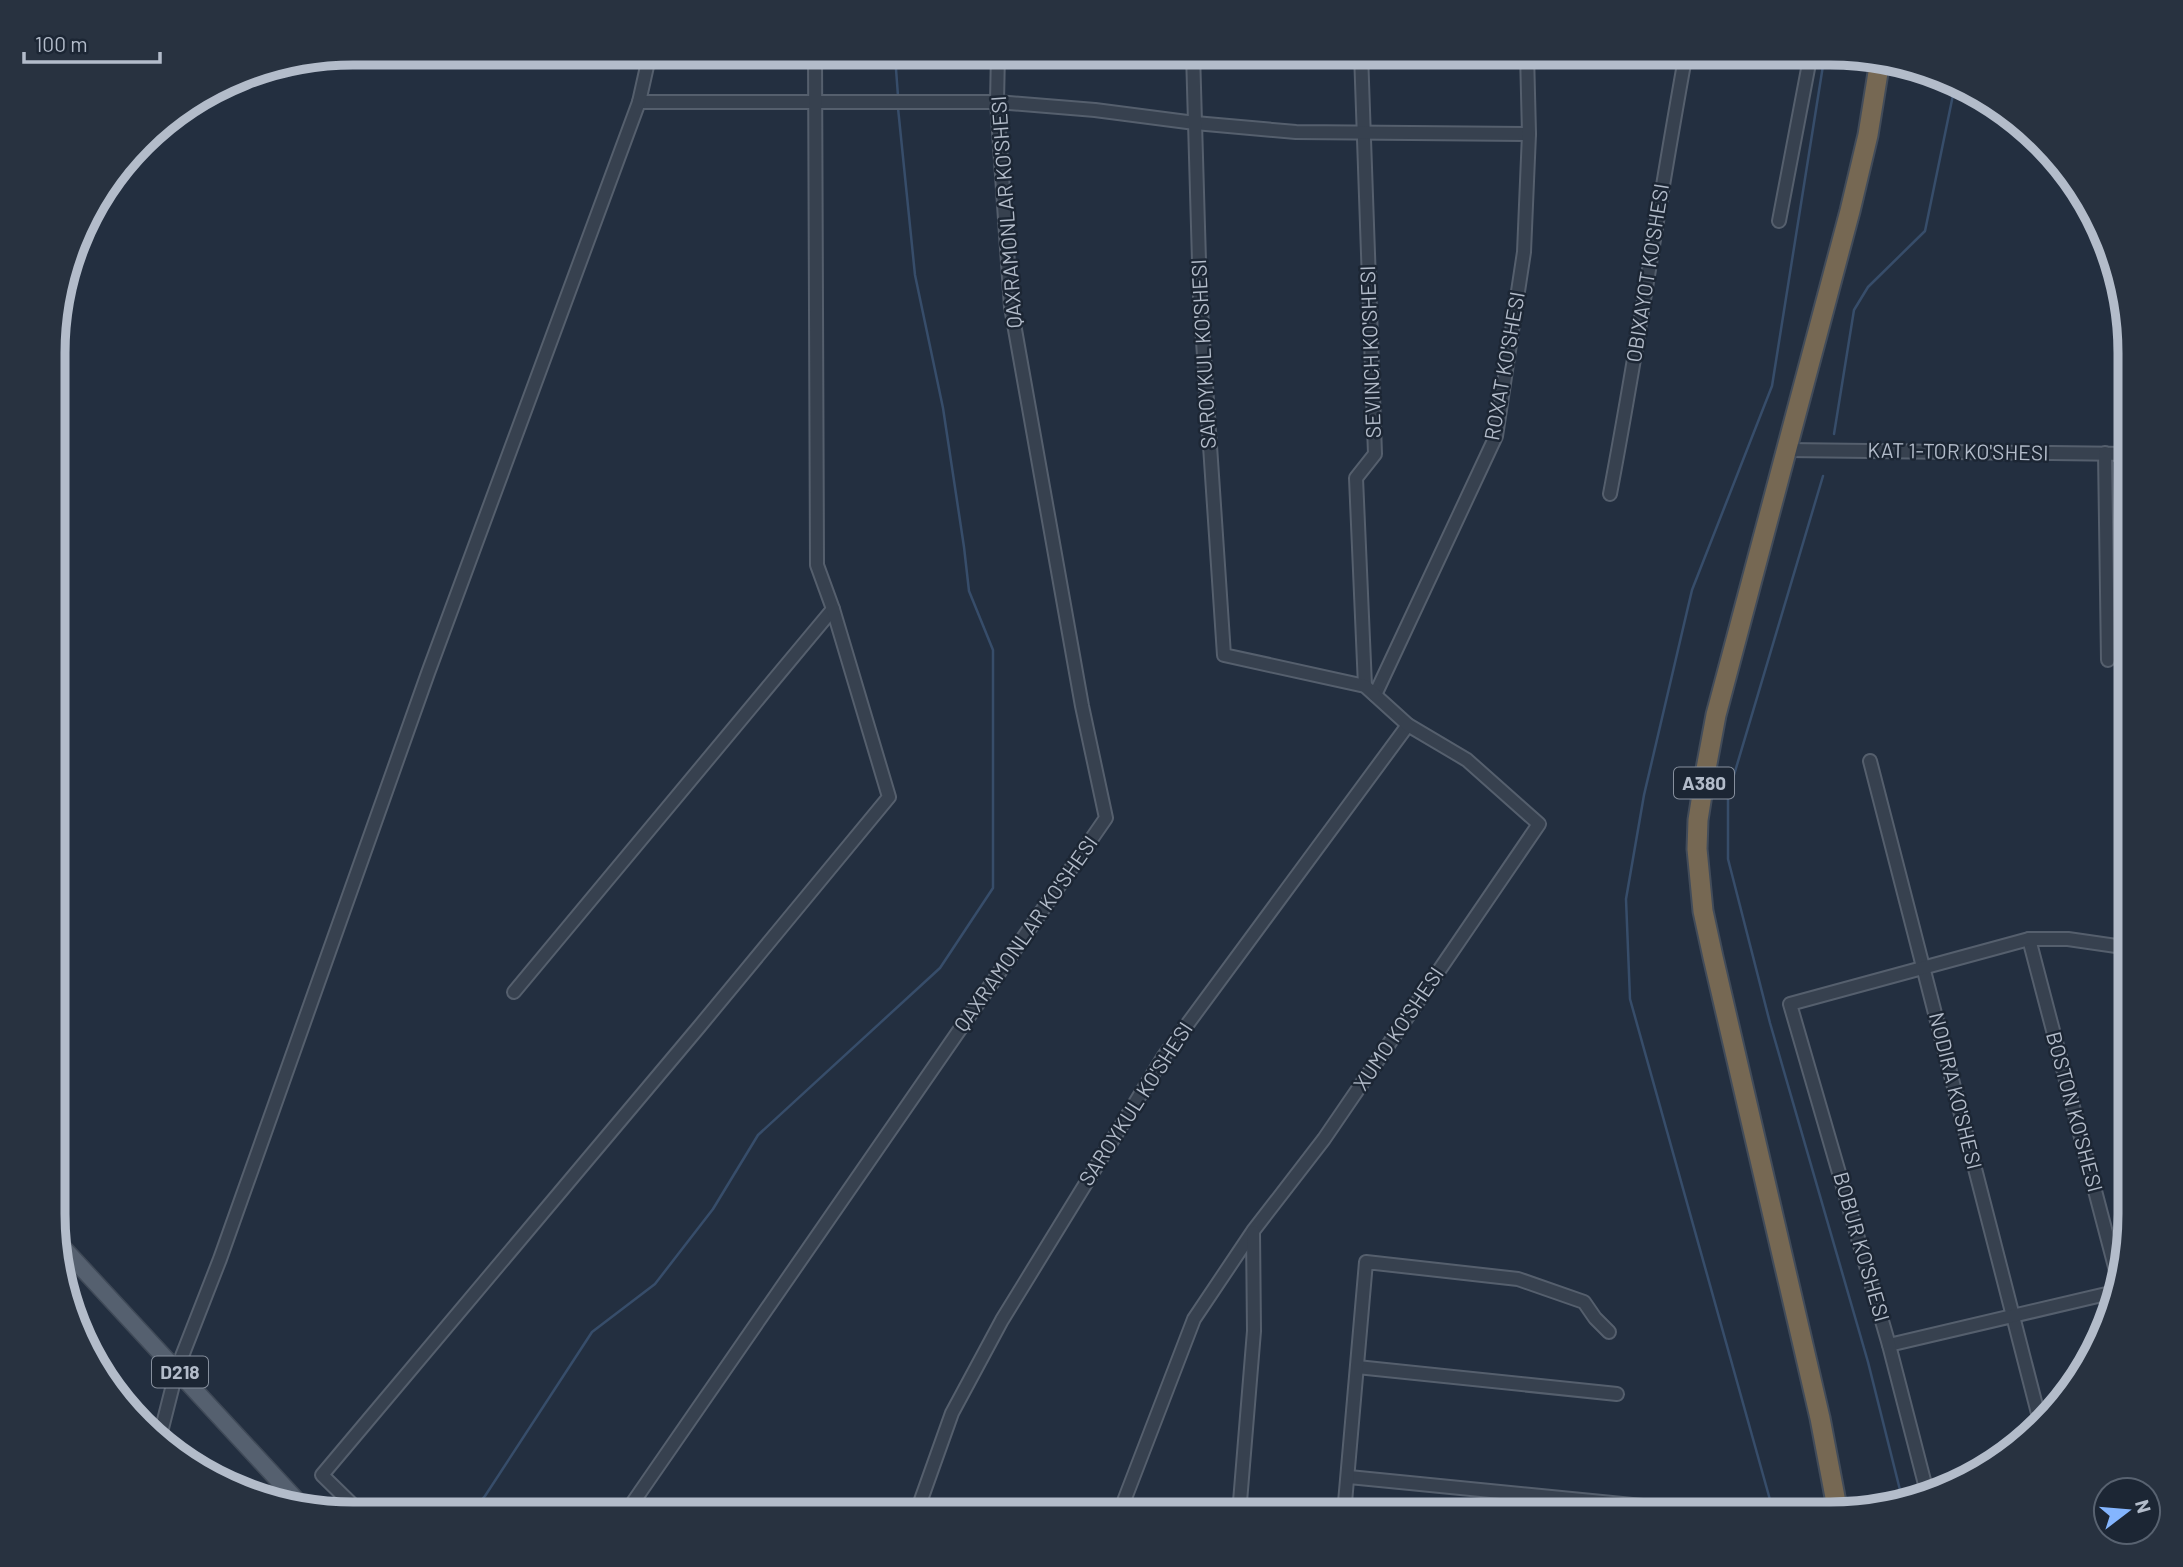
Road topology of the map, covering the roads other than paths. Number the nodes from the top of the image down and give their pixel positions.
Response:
1 (647, 65) edge
2 (815, 65) edge
3 (998, 65) edge
4 (1193, 65) edge
5 (1361, 65) edge
6 (1527, 65) edge
7 (1684, 65) edge
8 (1809, 65) edge
9 (1879, 69) edge
10 (815, 101) junction
11 (639, 102) junction
12 (997, 103) junction
13 (1195, 123) junction
14 (1363, 134) junction
15 (1529, 134) junction
16 (1779, 221) dead end
17 (1787, 450) junction
18 (2105, 453) junction
19 (2118, 454) edge
20 (1610, 494) dead end
21 (833, 609) junction
22 (2108, 660) dead end
23 (1370, 690) junction
24 (1408, 725) junction
25 (1870, 761) dead end
26 (2029, 939) junction
27 (2118, 946) edge
28 (1924, 967) junction
29 (514, 992) dead end
30 (1253, 1231) junction
31 (67, 1252) edge
32 (2114, 1264) edge
33 (2107, 1294) edge
34 (2013, 1315) junction
35 (1609, 1332) dead end
36 (1889, 1345) junction
37 (1357, 1367) junction
38 (177, 1369) junction
39 (1617, 1394) dead end
40 (2038, 1414) edge
41 (162, 1430) edge
42 (1349, 1477) junction
43 (1925, 1486) edge
44 (293, 1496) edge
45 (350, 1502) edge
46 (633, 1502) edge
47 (920, 1502) edge
48 (1124, 1502) edge
49 (1240, 1502) edge
50 (1346, 1502) edge
51 (1602, 1502) edge
52 (1837, 1502) edge

1 - 11 street
2 - 10 street
3 - 12 street, QAXRAMONLAR KO'SHESI
4 - 13 street, SAROYKUL KO'SHESI
5 - 14 street, SEVINCH KO'SHESI
6 - 15 street, ROXAT KO'SHESI
7 - 20 street, OBIXAYOT KO'SHESI
8 - 16 street
9 - 17 highway, A380
10 - 11 street
10 - 12 street
10 - 21 street
11 - 38 street
12 - 13 street
12 - 46 street, QAXRAMONLAR KO'SHESI
13 - 14 street
13 - 23 street, SAROYKUL KO'SHESI
14 - 15 street
14 - 23 street, SEVINCH KO'SHESI
15 - 23 street, ROXAT KO'SHESI
17 - 18 street, KAT 1-TOR KO'SHESI
17 - 52 highway, A380
18 - 19 street, KAT 1-TOR KO'SHESI
18 - 22 street
21 - 29 street
21 - 45 street
23 - 24 street
24 - 30 street, XUMO KO'SHESI
24 - 47 street, SAROYKUL KO'SHESI
25 - 28 street, NODIRA KO'SHESI
26 - 27 street
26 - 28 street
26 - 32 street, BOSTON KO'SHESI
28 - 34 street, NODIRA KO'SHESI
28 - 36 street, BOBUR KO'SHESI
30 - 48 street, XUMO KO'SHESI
30 - 49 street
31 - 38 main road, D218
33 - 34 street
34 - 36 street
34 - 40 street, NODIRA KO'SHESI
35 - 37 street
36 - 43 street, BOBUR KO'SHESI
37 - 39 street
37 - 42 street
38 - 41 street
38 - 44 main road, D218
42 - 50 street
42 - 51 street

